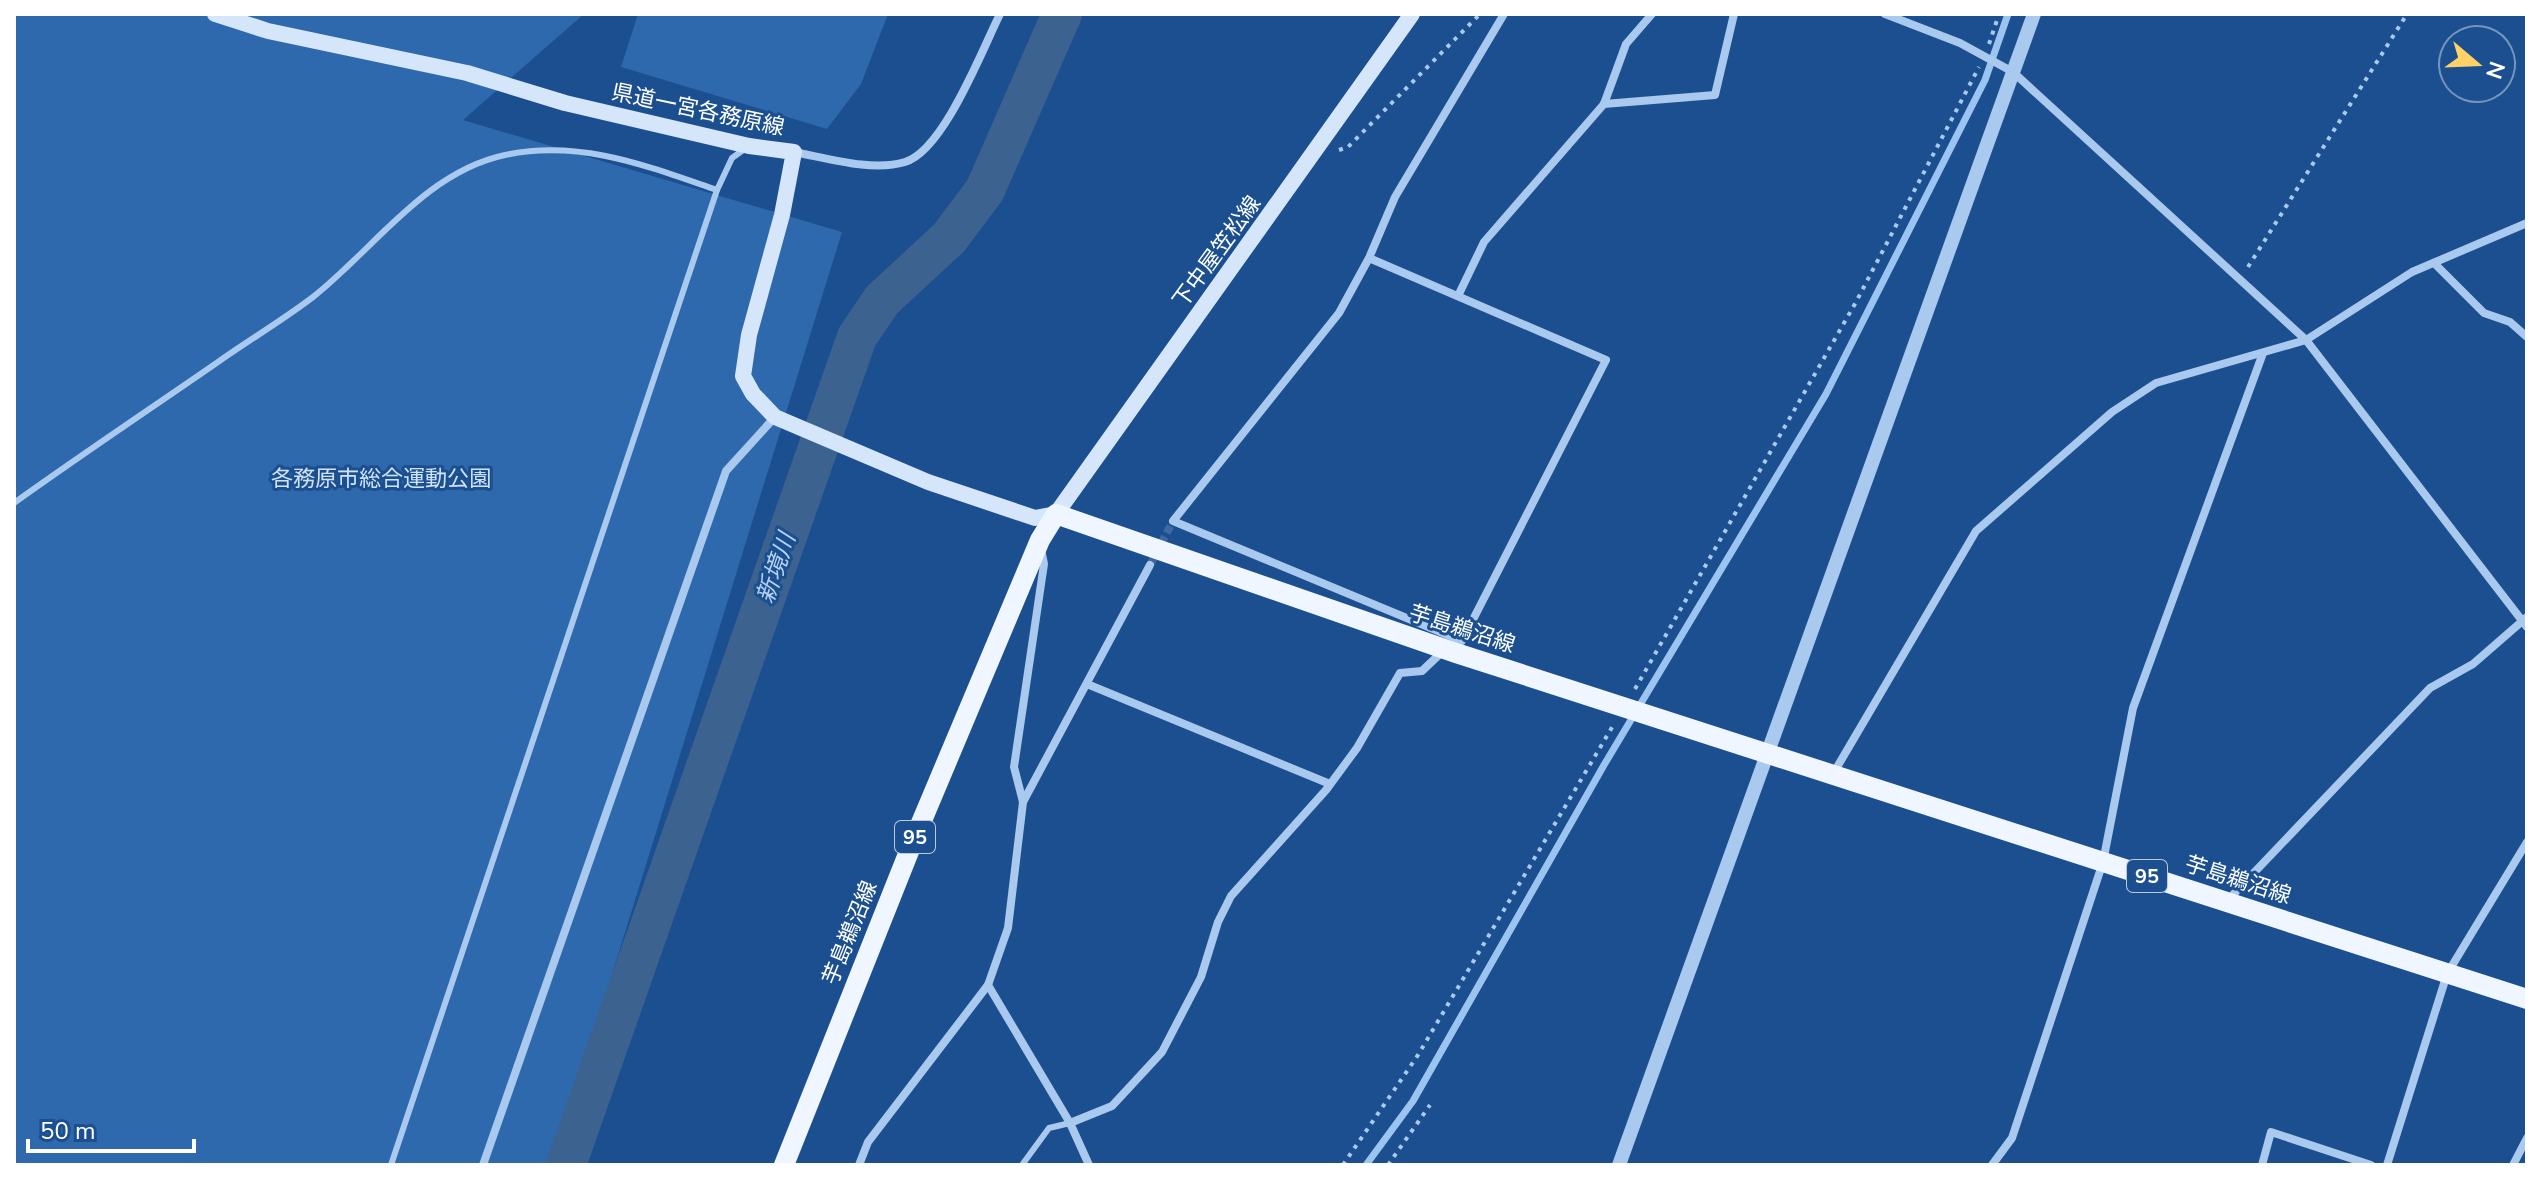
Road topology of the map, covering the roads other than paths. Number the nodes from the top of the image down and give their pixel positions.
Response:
1 (215, 14) edge
2 (1000, 14) edge
3 (1412, 14) edge
4 (1504, 14) edge
5 (1652, 14) edge
6 (1734, 14) edge
7 (1885, 14) edge
8 (2034, 14) edge
9 (2013, 72) junction
10 (1604, 104) junction
11 (749, 146) junction
12 (794, 152) junction
13 (717, 190) junction
14 (2527, 223) edge
15 (1369, 258) junction
16 (2434, 263) junction
17 (1458, 296) junction
18 (2527, 337) edge
19 (2306, 340) junction
20 (2263, 353) junction
21 (775, 417) junction
22 (14, 503) edge
23 (1056, 514) junction
24 (1040, 540) junction
25 (1150, 565) tunnel mouth
26 (2526, 622) edge
27 (1454, 648) junction
28 (1087, 684) junction
29 (1767, 753) junction
30 (1833, 774) junction
31 (1330, 784) junction
32 (1023, 802) junction
33 (2527, 842) edge
34 (2103, 862) junction
35 (2227, 901) junction
36 (2447, 974) junction
37 (988, 985) junction
38 (2527, 999) edge
39 (1070, 1123) junction
40 (2527, 1138) edge
41 (391, 1165) edge
42 (483, 1165) edge
43 (784, 1165) edge
44 (859, 1165) edge
45 (1022, 1165) edge
46 (1089, 1165) edge
47 (1619, 1165) edge
48 (1992, 1165) edge
49 (2262, 1165) edge
50 (2371, 1165) edge
51 (2387, 1165) edge
52 (2513, 1165) edge

1 - 11 main road, 県道一宮各務原線
2 - 12 street
3 - 23 main road, 下中屋笠松線
4 - 15 street
5 - 10 street
6 - 10 street
7 - 9 street
8 - 9 street
9 - 19 street
9 - 29 street
10 - 17 street
11 - 12 main road, 県道一宮各務原線
11 - 13 lane
12 - 21 main road, 県道一宮各務原線
13 - 22 lane
13 - 41 lane
14 - 16 street
15 - 17 street
15 - 27 street
16 - 18 street
16 - 19 street
17 - 27 street
19 - 20 street
19 - 26 street
20 - 30 street
20 - 34 street
21 - 23 main road, 県道一宮各務原線
21 - 42 street
23 - 24 main road, 芋島鵜沼線 / 95
23 - 27 main road, 芋島鵜沼線 / 95
24 - 32 street
24 - 43 main road, 芋島鵜沼線 / 95
25 - 28 street
26 - 35 street
27 - 29 main road, 芋島鵜沼線 / 95
27 - 31 street
28 - 31 street
28 - 32 street
29 - 30 main road, 芋島鵜沼線 / 95
29 - 47 street
30 - 34 main road, 芋島鵜沼線 / 95
31 - 39 street
32 - 37 street
33 - 36 street
34 - 35 main road, 芋島鵜沼線 / 95
34 - 48 street
35 - 36 main road, 芋島鵜沼線 / 95
36 - 38 main road, 芋島鵜沼線 / 95
36 - 51 street
37 - 39 street
37 - 44 street
39 - 45 lane
39 - 46 street
40 - 52 street
49 - 50 street

